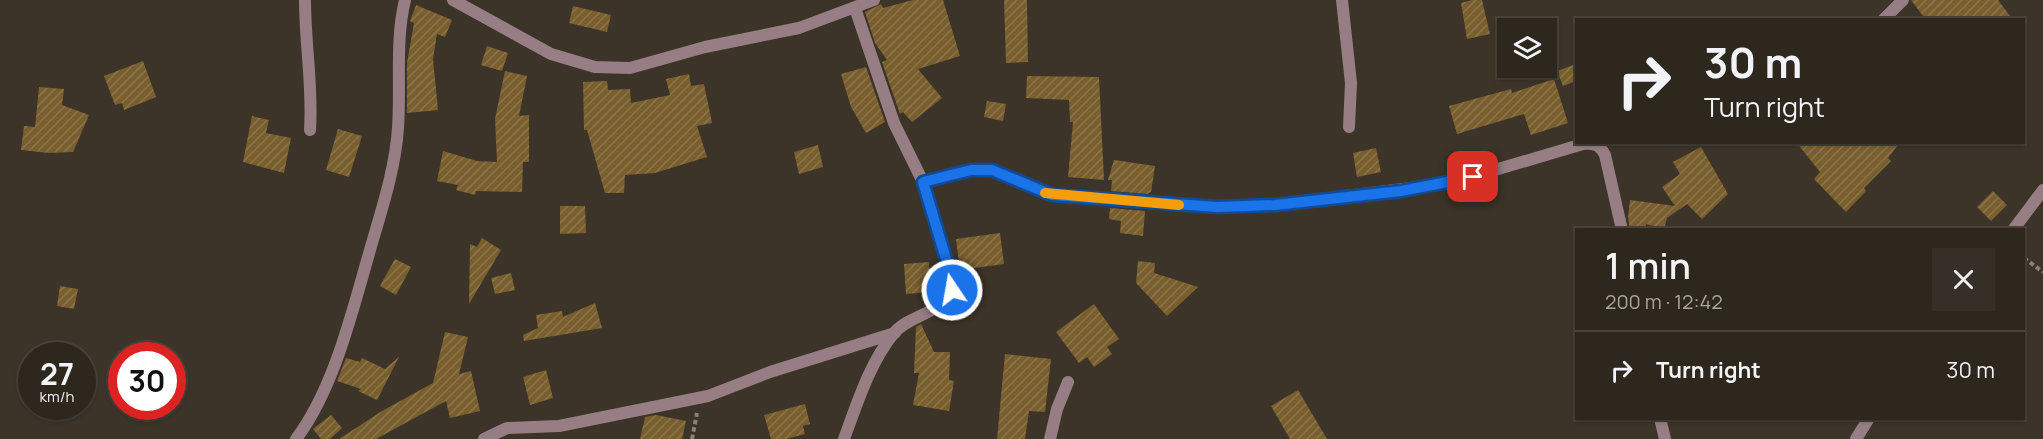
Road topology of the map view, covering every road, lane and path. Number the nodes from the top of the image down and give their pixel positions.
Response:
1 (305, 0) edge
2 (405, 0) edge
3 (453, 0) edge
4 (874, 0) edge
5 (1342, 0) edge
6 (1903, 0) edge
7 (855, 8) junction
8 (1885, 18) edge
9 (1349, 127) dead end
10 (310, 130) dead end
11 (1583, 144) edge
12 (1596, 144) edge
13 (923, 182) junction
14 (2043, 190) edge
15 (1622, 228) edge
16 (2014, 228) edge
17 (2025, 259) edge
18 (2043, 272) edge
19 (895, 333) junction
20 (1068, 382) dead end
21 (700, 398) junction
22 (1660, 420) edge
23 (1868, 420) edge
24 (296, 439) edge
25 (484, 439) edge
26 (692, 439) edge
27 (844, 439) edge
28 (1050, 439) edge
29 (1665, 439) edge
30 (1856, 439) edge

1 - 10 street
2 - 24 street
3 - 7 street
4 - 7 street
5 - 9 street
6 - 8 street
7 - 13 street
11 - 13 street
12 - 15 street
13 - 19 street
14 - 16 street
17 - 18 path
19 - 21 street
19 - 27 street
20 - 28 street
21 - 25 street
21 - 26 path
22 - 29 street
23 - 30 street

